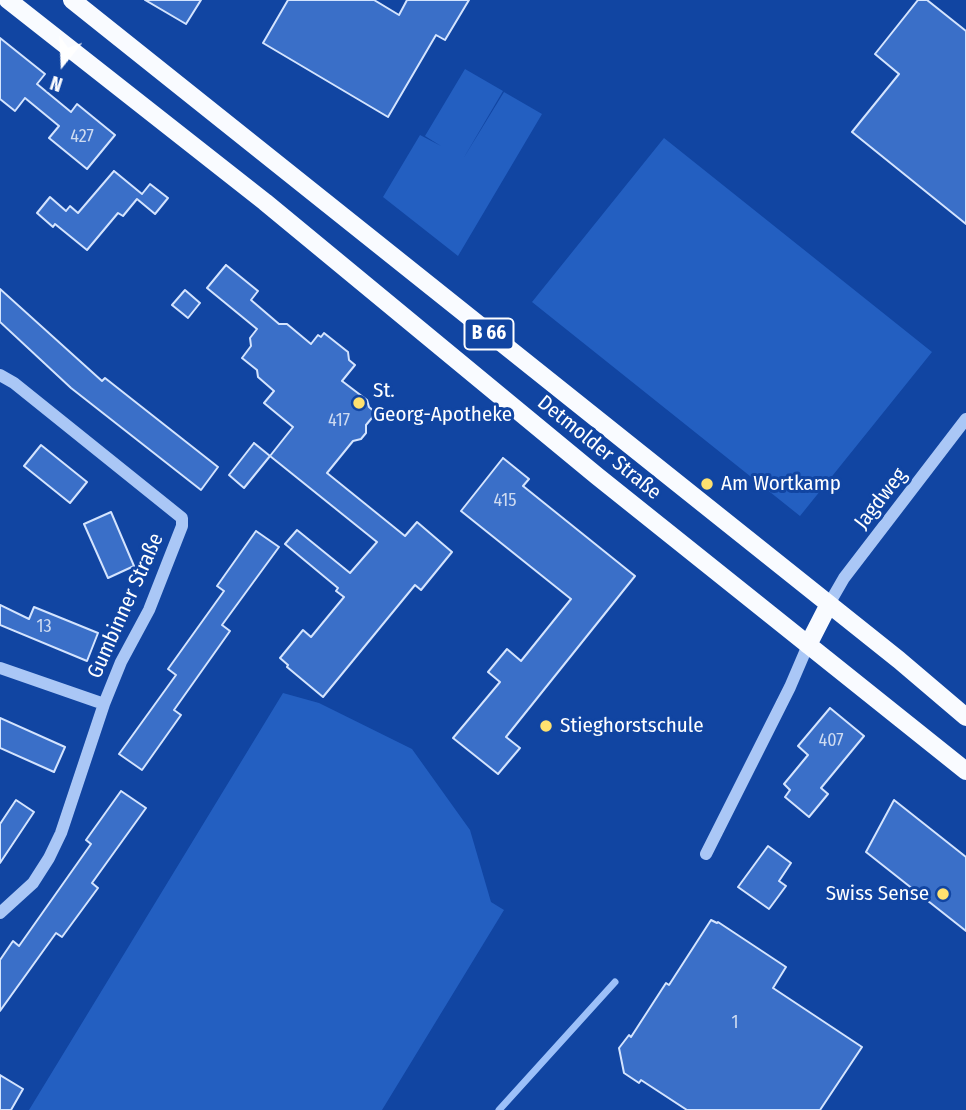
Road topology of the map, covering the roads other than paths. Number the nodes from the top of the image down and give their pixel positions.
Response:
1 (8, 0) edge
2 (72, 0) edge
3 (0, 375) edge
4 (966, 419) edge
5 (829, 604) junction
6 (808, 645) junction
7 (0, 668) edge
8 (104, 704) junction
9 (966, 717) edge
10 (966, 771) edge
11 (706, 854) dead end
12 (0, 913) edge

1 - 6 main road, Detmolder Straße / B 66
2 - 5 main road, Detmolder Straße / B 66
3 - 8 street, Gumbinner Straße
4 - 5 street, Jagdweg
5 - 6 main road
5 - 9 main road, Detmolder Straße / B 66
6 - 10 main road, Detmolder Straße / B 66
6 - 11 street
7 - 8 street
8 - 12 street, Gumbinner Straße

